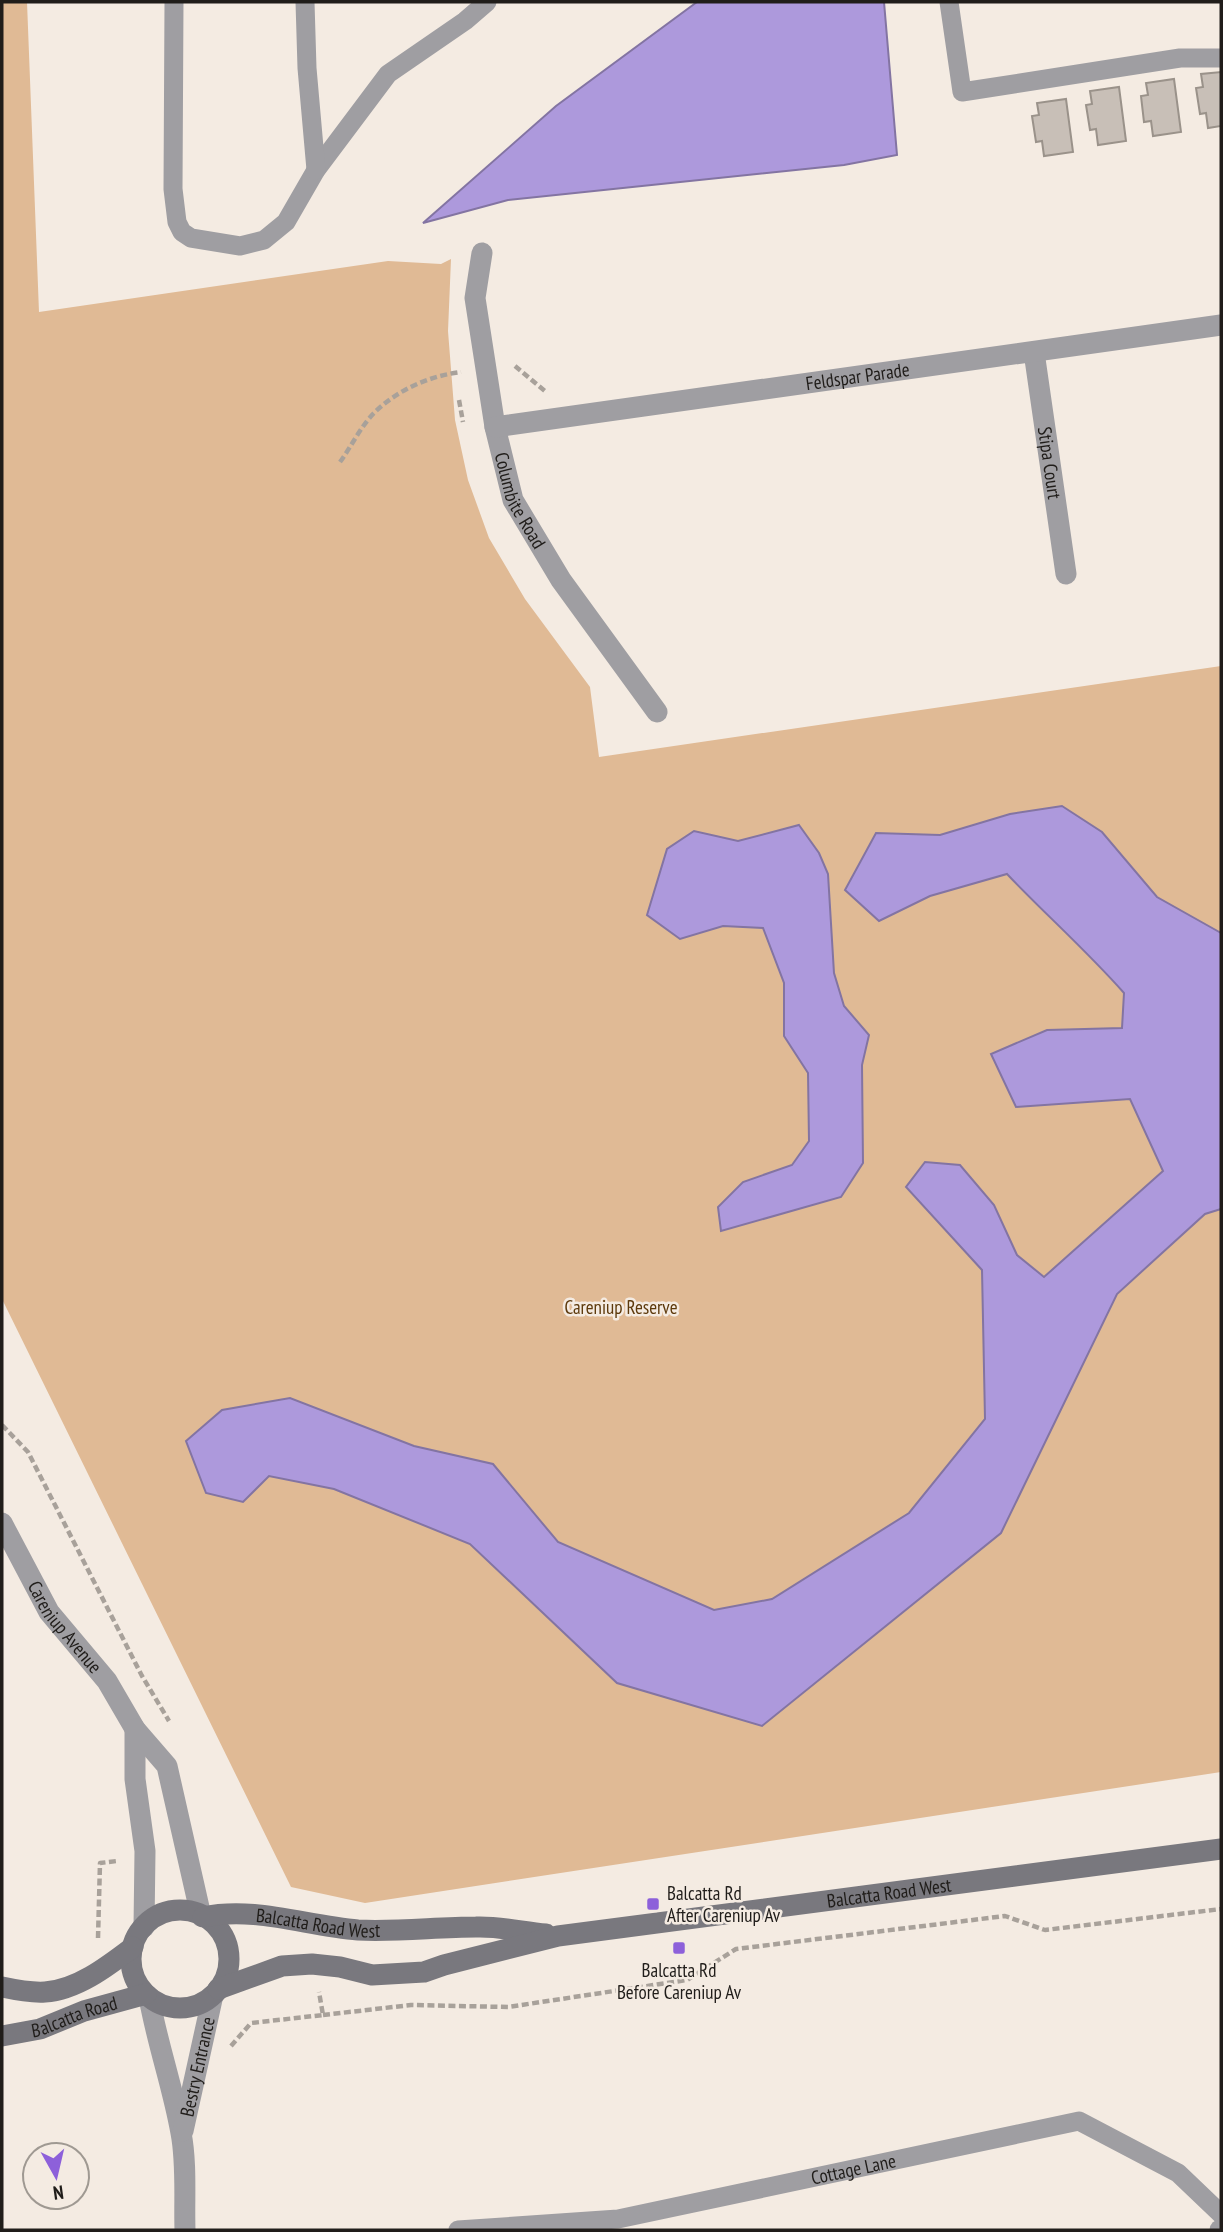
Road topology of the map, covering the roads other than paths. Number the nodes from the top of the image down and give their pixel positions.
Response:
1 (174, 2) edge
2 (305, 2) edge
3 (487, 2) edge
4 (949, 2) edge
5 (1221, 58) edge
6 (316, 170) junction
7 (482, 253) dead end
8 (1221, 325) edge
9 (1034, 352) junction
10 (495, 427) junction
11 (1066, 574) dead end
12 (657, 712) dead end
13 (2, 1523) edge
14 (135, 1729) junction
15 (1221, 1849) edge
16 (202, 1916) junction
17 (144, 1927) junction
18 (558, 1936) junction
19 (133, 1947) junction
20 (2, 1987) edge
21 (216, 1992) junction
22 (147, 1996) junction
23 (2, 2036) edge
24 (182, 2136) junction
25 (1221, 2214) edge
26 (185, 2230) edge
27 (458, 2230) edge

1 - 6 lane
2 - 6 lane
3 - 6 lane
4 - 5 lane
7 - 10 street, Columbite Road
8 - 9 street, Feldspar Parade
9 - 10 street, Feldspar Parade
9 - 11 street, Stipa Court
10 - 12 street, Columbite Road
13 - 14 street, Careniup Avenue
14 - 16 street, Careniup Avenue
14 - 17 street
15 - 18 street, Balcatta Road West
16 - 17 street
16 - 18 street, Balcatta Road West
16 - 21 street
17 - 19 street
18 - 21 street, Balcatta Road West
19 - 20 street, Balcatta Road
19 - 22 street
21 - 22 street
21 - 24 street, Bestry Entrance
22 - 23 street, Balcatta Road
22 - 24 street, Bestry Entrance
24 - 26 street, Bestry Entrance
25 - 27 lane, Cottage Lane

